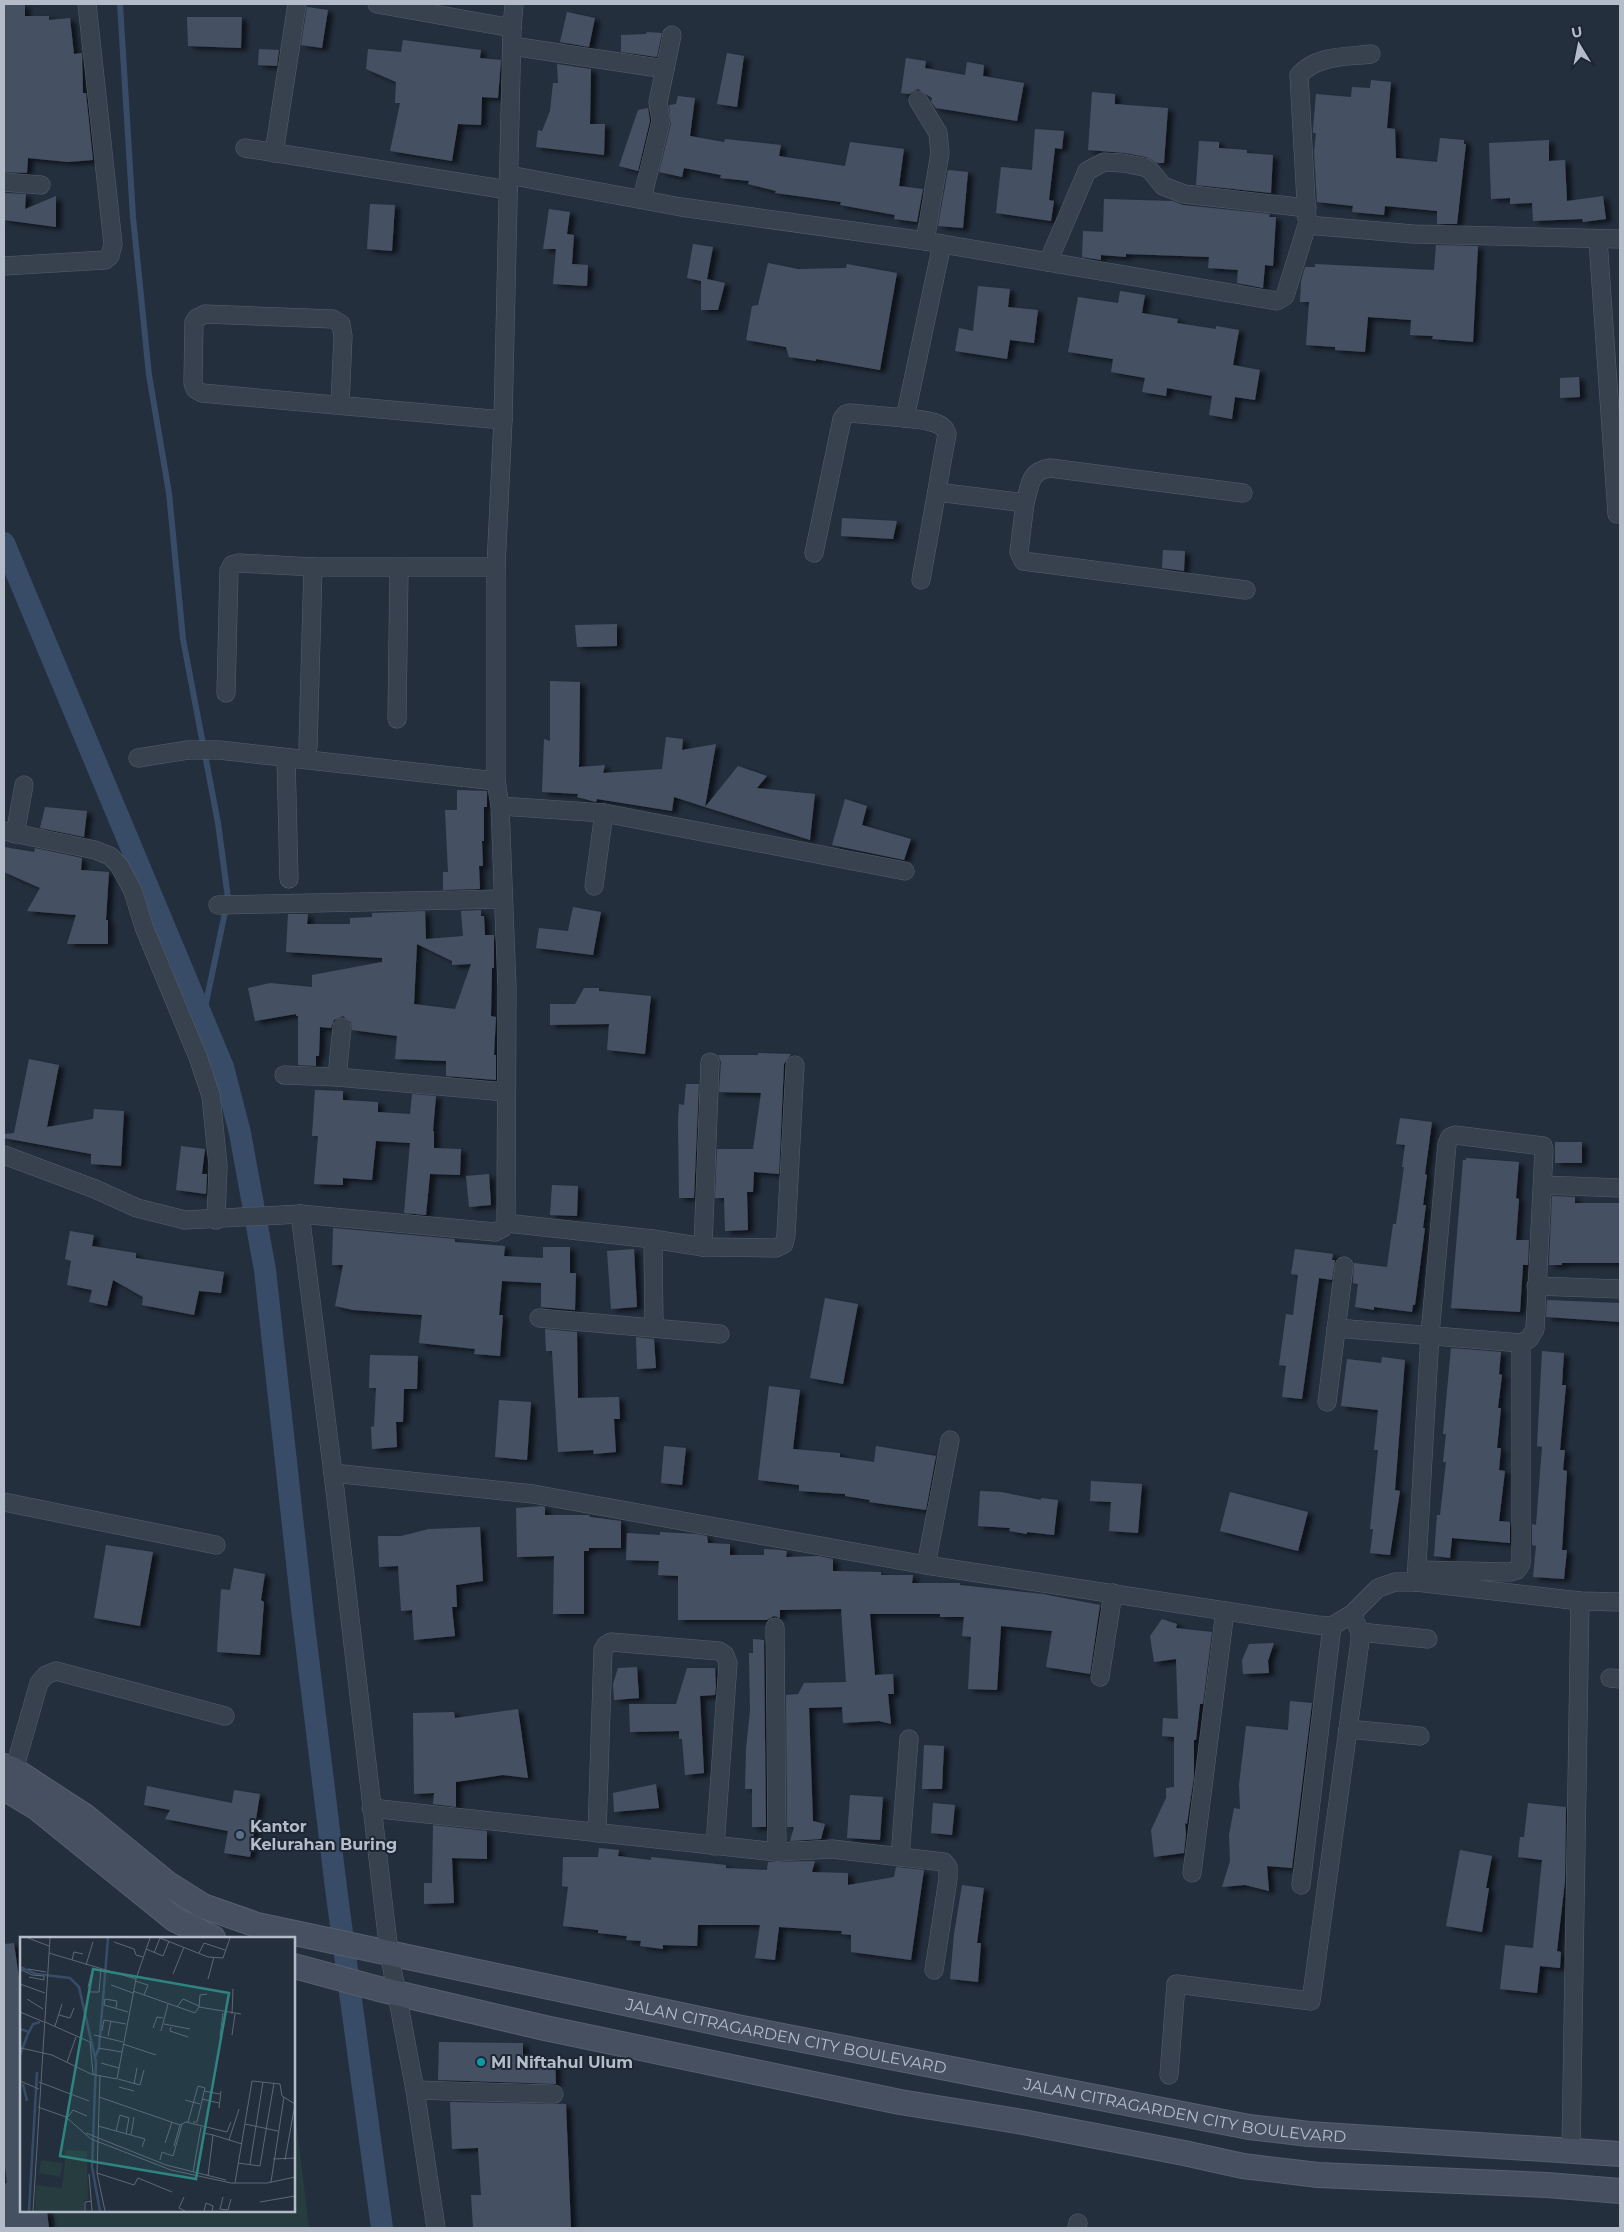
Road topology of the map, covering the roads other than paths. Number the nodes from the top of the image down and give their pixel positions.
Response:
1 (87, 4) edge
2 (297, 4) edge
3 (377, 4) edge
4 (514, 4) edge
5 (512, 28) junction
6 (672, 35) dead end
7 (512, 46) junction
8 (1371, 54) dead end
9 (665, 69) junction
10 (918, 100) dead end
11 (245, 148) dead end
12 (274, 153) junction
13 (4, 182) edge
14 (509, 182) junction
15 (41, 185) dead end
16 (642, 199) junction
17 (1307, 208) junction
18 (1307, 226) junction
19 (1620, 239) edge
20 (1598, 240) junction
21 (924, 241) junction
22 (942, 244) junction
23 (1048, 262) junction
24 (4, 266) edge
25 (1613, 373) edge
26 (340, 405) junction
27 (905, 418) junction
28 (503, 420) junction
29 (937, 492) junction
30 (1243, 493) dead end
31 (1025, 504) junction
32 (1617, 514) dead end
33 (814, 553) dead end
34 (313, 567) junction
35 (496, 567) junction
36 (399, 568) junction
37 (921, 580) dead end
38 (1246, 590) dead end
39 (226, 693) dead end
40 (397, 719) dead end
41 (308, 747) dead end
42 (138, 758) dead end
43 (286, 758) junction
44 (496, 781) junction
45 (24, 786) dead end
46 (500, 806) junction
47 (604, 813) junction
48 (9, 833) edge
49 (905, 870) dead end
50 (289, 879) dead end
51 (594, 886) dead end
52 (503, 899) junction
53 (218, 904) dead end
54 (342, 1027) dead end
55 (710, 1062) dead end
56 (795, 1065) dead end
57 (284, 1075) dead end
58 (337, 1076) junction
59 (506, 1092) junction
60 (4, 1155) edge
61 (1543, 1185) junction
62 (1620, 1188) edge
63 (292, 1215) junction
64 (219, 1220) junction
65 (506, 1223) junction
66 (652, 1239) junction
67 (704, 1248) junction
68 (1344, 1266) dead end
69 (1536, 1286) junction
70 (1620, 1288) edge
71 (540, 1318) dead end
72 (654, 1328) junction
73 (1336, 1328) junction
74 (720, 1334) dead end
75 (1430, 1334) junction
76 (1521, 1343) junction
77 (1327, 1402) dead end
78 (950, 1440) dead end
79 (334, 1473) junction
80 (4, 1502) edge
81 (216, 1546) dead end
82 (926, 1565) junction
83 (1416, 1576) junction
84 (1113, 1593) junction
85 (1580, 1601) junction
86 (1620, 1602) edge
87 (1225, 1611) junction
88 (1352, 1614) junction
89 (1332, 1626) junction
90 (775, 1627) dead end
91 (1360, 1632) junction
92 (1428, 1639) dead end
93 (1100, 1677) dead end
94 (225, 1716) dead end
95 (1348, 1729) junction
96 (1420, 1736) dead end
97 (909, 1740) dead end
98 (7, 1775) edge
99 (371, 1808) junction
100 (597, 1834) junction
101 (715, 1846) junction
102 (777, 1852) junction
103 (900, 1857) junction
104 (1192, 1873) dead end
105 (1301, 1886) dead end
106 (212, 1937) edge
107 (383, 1951) junction
108 (295, 1966) edge
109 (934, 1970) dead end
110 (387, 1990) junction
111 (1170, 2076) dead end
112 (415, 2090) junction
113 (554, 2094) dead end
114 (1571, 2151) junction
115 (1620, 2154) edge
116 (1620, 2191) edge
117 (436, 2228) edge

1 - 24 street
2 - 12 street
3 - 5 street
4 - 5 street
5 - 7 street
6 - 9 street
7 - 9 street
7 - 14 street
8 - 17 street
9 - 16 street
10 - 21 street
11 - 12 street
12 - 14 street
13 - 15 street
14 - 16 street
14 - 28 street
16 - 21 street
17 - 18 street
17 - 23 street
18 - 20 street
18 - 23 street
19 - 20 street
20 - 25 street
21 - 22 street
22 - 23 street
22 - 27 street
25 - 32 street
26 - 26 street
26 - 28 street
27 - 29 street
27 - 33 street
28 - 35 street
29 - 31 street
29 - 37 street
30 - 31 street
31 - 38 street
34 - 36 street
34 - 39 street
34 - 41 street
35 - 36 street
35 - 44 street
36 - 40 street
42 - 43 street
43 - 44 street
43 - 50 street
44 - 46 street
45 - 48 street
46 - 47 street
46 - 52 street
47 - 49 street
47 - 51 street
48 - 64 street
52 - 53 street
52 - 59 street
54 - 58 street
55 - 67 street
56 - 67 street
57 - 58 street
58 - 59 street
59 - 65 street
60 - 64 street
61 - 62 street
61 - 69 street
61 - 75 street
63 - 64 street
63 - 65 street
63 - 79 street
65 - 66 street
66 - 67 street
66 - 72 street
68 - 73 street
69 - 70 street
69 - 76 street
71 - 72 street
72 - 74 street
73 - 75 street
73 - 77 street
75 - 76 street
75 - 83 street
76 - 83 street
78 - 82 street
79 - 82 street
79 - 99 street
80 - 81 street
82 - 84 street
83 - 85 street
83 - 88 street
84 - 87 street
84 - 93 street
85 - 86 street
85 - 114 street
87 - 89 street
87 - 104 street
88 - 89 street
88 - 91 street
89 - 105 street
90 - 102 street
91 - 92 street
91 - 95 street
94 - 98 street
95 - 96 street
95 - 111 street
97 - 103 street
98 - 106 main road
98 - 107 main road, JALAN CITRAGARDEN CITY BOULEVARD
99 - 100 street
99 - 107 street
100 - 101 street
100 - 101 street
101 - 102 street
102 - 103 street
103 - 109 street
107 - 110 street
107 - 114 main road, JALAN CITRAGARDEN CITY BOULEVARD
108 - 110 main road
110 - 112 street
110 - 116 main road
112 - 113 street
112 - 117 street
114 - 115 main road, JALAN CITRAGARDEN CITY BOULEVARD

